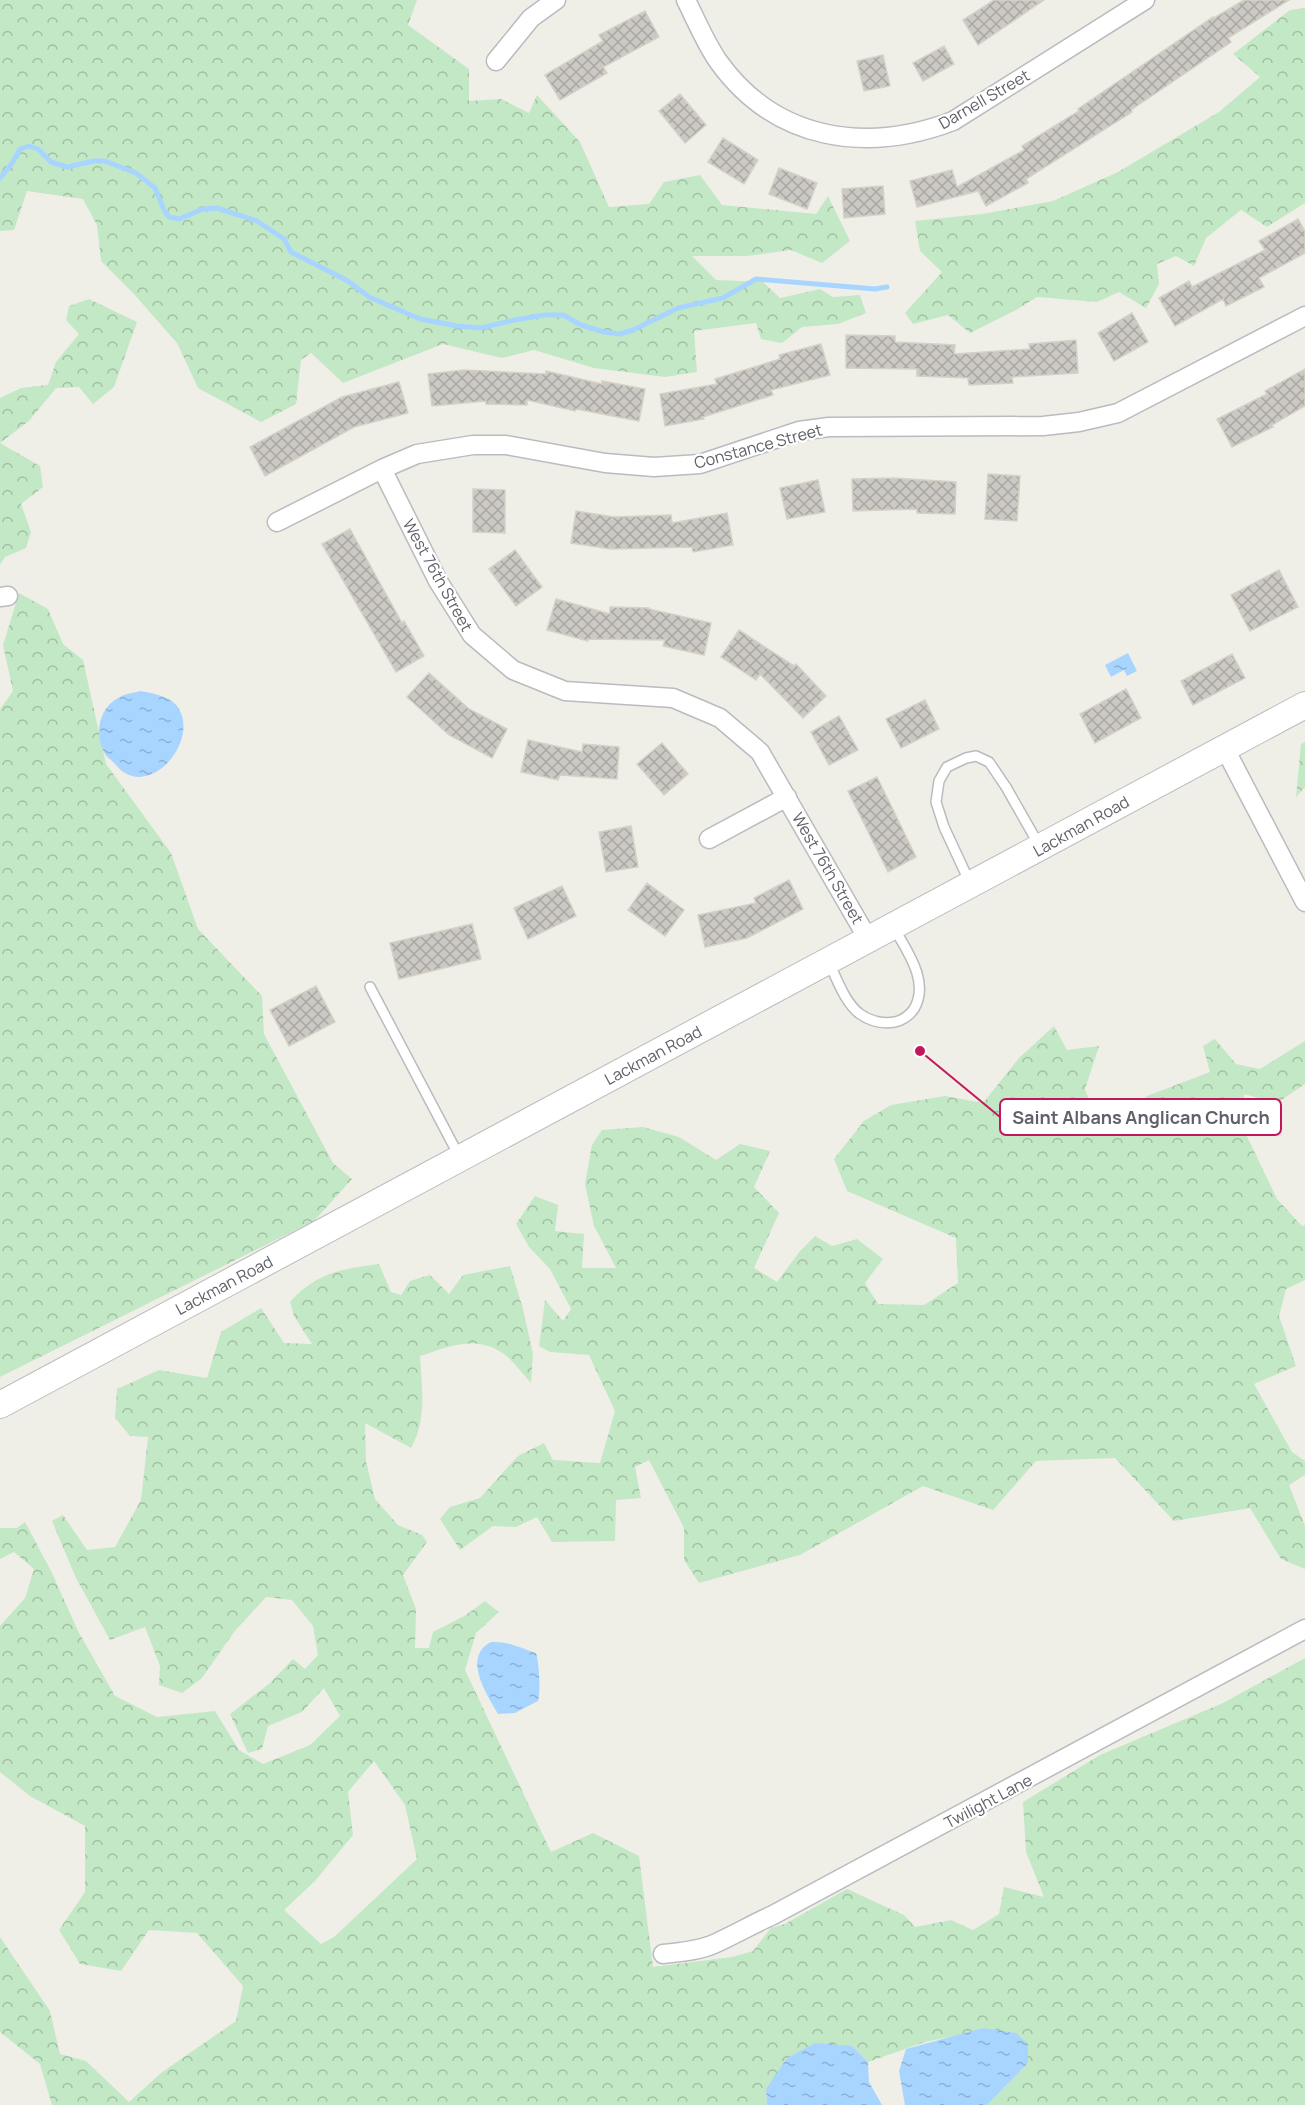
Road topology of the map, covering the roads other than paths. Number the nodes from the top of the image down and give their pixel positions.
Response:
1 (556, 0) edge
2 (686, 0) edge
3 (1145, 0) edge
4 (496, 61) dead end
5 (1305, 316) edge
6 (382, 469) junction
7 (277, 522) dead end
8 (1305, 705) edge
9 (1224, 747) junction
10 (788, 797) junction
11 (709, 839) dead end
12 (1040, 848) junction
13 (971, 885) junction
14 (1305, 902) edge
15 (893, 926) junction
16 (868, 939) junction
17 (827, 961) junction
18 (370, 987) dead end
19 (460, 1158) junction
20 (0, 1405) edge
21 (1305, 1629) edge
22 (663, 1954) dead end

1 - 4 street
2 - 3 street, Darnell Street
5 - 6 street, Constance Street
6 - 7 street, Constance Street
6 - 10 street, West 76th Street
8 - 9 main road, Lackman Road
9 - 12 main road, Lackman Road
9 - 14 street
10 - 11 street, West 76th Street
10 - 16 street, West 76th Street
12 - 13 main road, Lackman Road
12 - 13 lane
13 - 15 main road, Lackman Road
15 - 16 main road, Lackman Road
15 - 17 lane
16 - 17 main road, Lackman Road
17 - 19 main road, Lackman Road
18 - 19 lane
19 - 20 main road, Lackman Road
21 - 22 street, Twilight Lane

